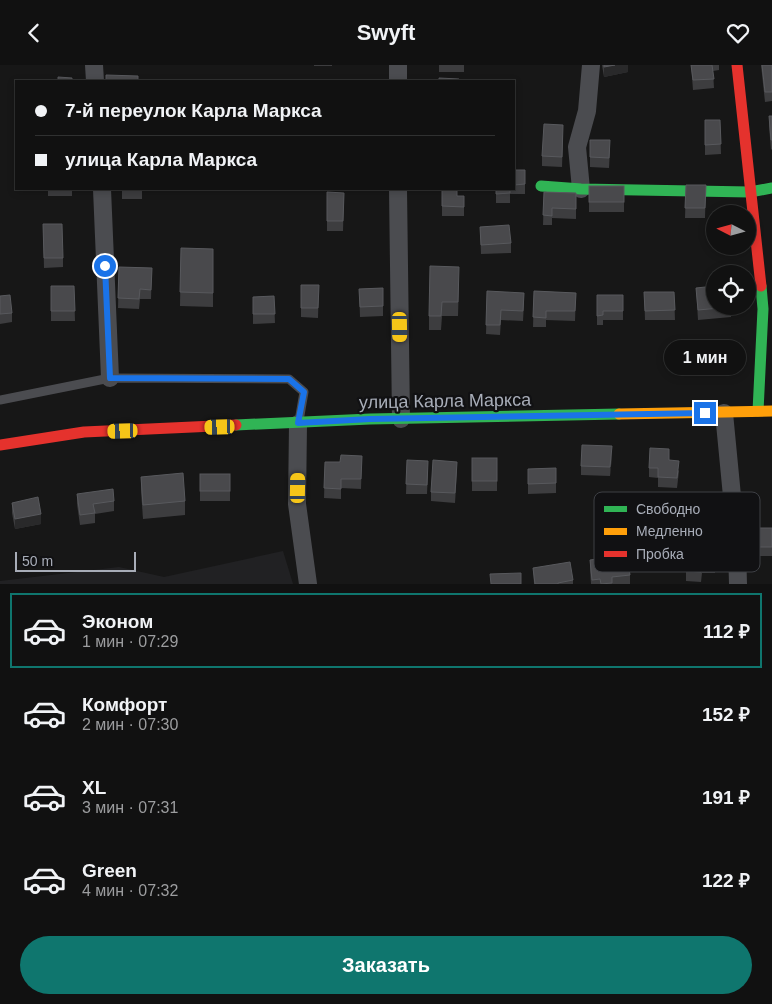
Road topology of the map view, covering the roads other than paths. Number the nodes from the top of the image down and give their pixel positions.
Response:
1 (94, 65) edge
2 (398, 65) edge
3 (591, 65) edge
4 (736, 65) edge
5 (95, 80) edge
6 (398, 80) edge
7 (541, 186) dead end
8 (581, 189) junction
9 (772, 189) edge
10 (102, 190) edge
11 (398, 190) edge
12 (750, 192) junction
13 (110, 378) junction
14 (0, 400) edge
15 (758, 411) junction
16 (772, 411) edge
17 (724, 413) junction
18 (401, 419) junction
19 (298, 423) junction
20 (0, 445) edge
21 (732, 492) edge
22 (308, 584) edge

1 - 5 street
2 - 6 street
3 - 8 street
4 - 12 main road
7 - 8 main road
8 - 12 main road
9 - 12 main road
10 - 13 street
11 - 18 street
12 - 15 main road
13 - 14 lane
13 - 19 lane
15 - 16 main road, улица Карла Маркса
15 - 17 main road, улица Карла Маркса
17 - 18 main road, улица Карла Маркса
17 - 21 street
18 - 19 main road, улица Карла Маркса
19 - 20 main road, улица Карла Маркса
19 - 22 street

